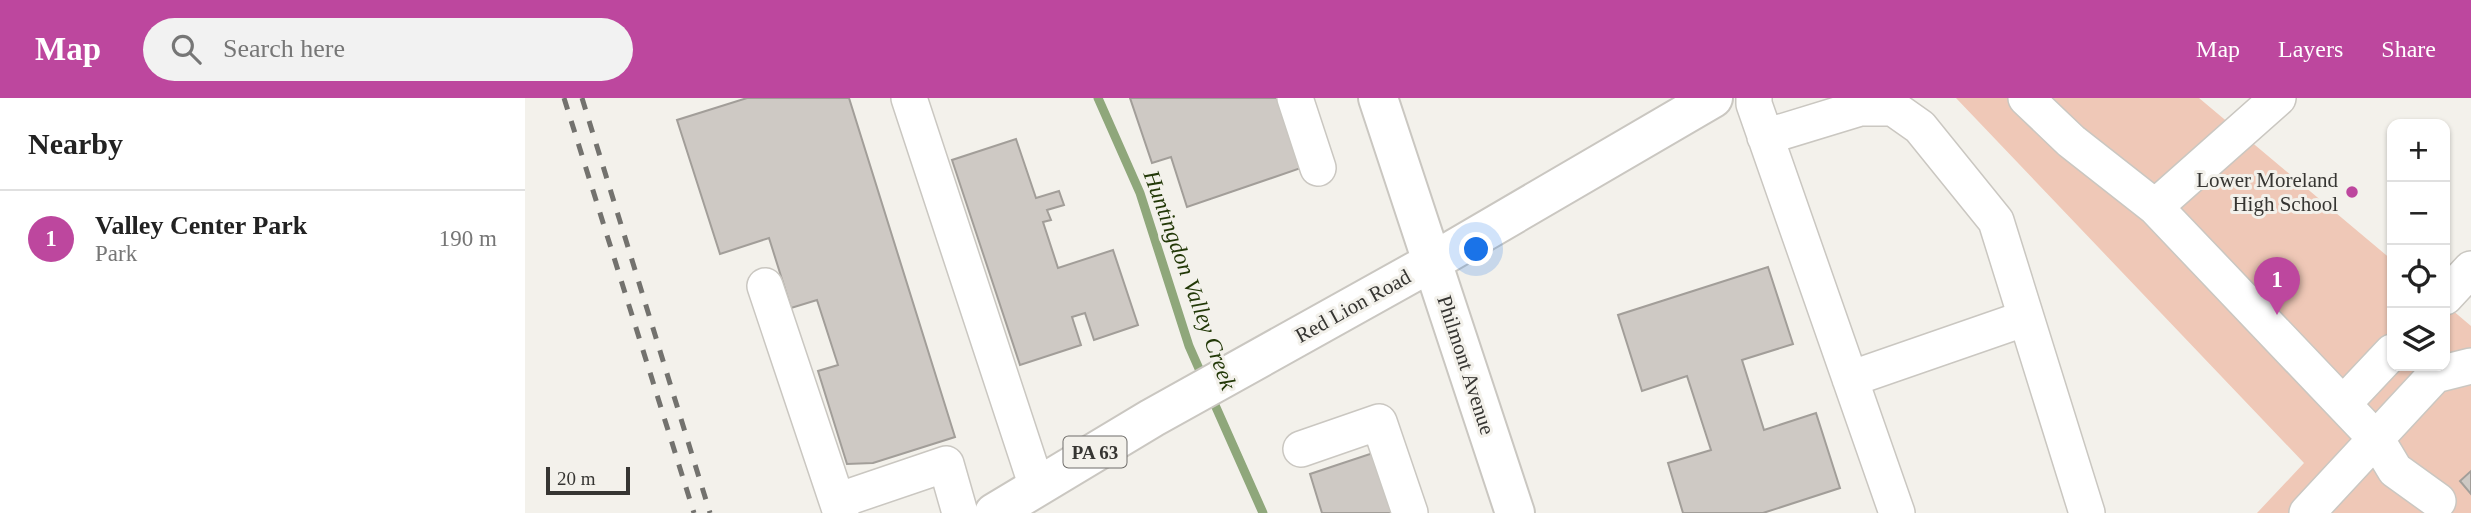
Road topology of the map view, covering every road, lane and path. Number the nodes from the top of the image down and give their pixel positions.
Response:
1 (909, 98) edge
2 (1295, 98) edge
3 (1378, 98) edge
4 (1713, 98) edge
5 (1753, 98) edge
6 (2026, 98) edge
7 (2278, 98) edge
8 (1766, 138) junction
9 (1318, 168) dead end
10 (2155, 206) junction
11 (1432, 262) junction
12 (2471, 269) edge
13 (765, 286) dead end
14 (2450, 292) edge
15 (2026, 318) junction
16 (2387, 357) edge
17 (2471, 366) edge
18 (1850, 379) junction
19 (2343, 404) junction
20 (2377, 440) junction
21 (1301, 449) dead end
22 (1037, 487) junction
23 (2438, 500) dead end
24 (839, 507) edge
25 (960, 513) edge
26 (993, 513) edge
27 (1410, 513) edge
28 (1515, 513) edge
29 (1897, 513) edge
30 (2087, 513) edge
31 (2307, 513) edge

1 - 22 lane
2 - 9 lane
3 - 11 main road, Philmont Avenue
4 - 11 main road, Red Lion Road
5 - 8 lane
6 - 10 lane
7 - 10 lane
8 - 15 lane
8 - 18 lane
10 - 19 lane
11 - 22 main road, Red Lion Road / PA 63
11 - 28 main road, Philmont Avenue
12 - 14 lane
13 - 24 lane
15 - 18 lane
15 - 30 lane
16 - 19 lane
17 - 20 lane
18 - 29 lane
19 - 20 lane
20 - 23 lane
20 - 31 lane
21 - 27 lane
22 - 26 main road, Red Lion Road / PA 63
24 - 25 lane

